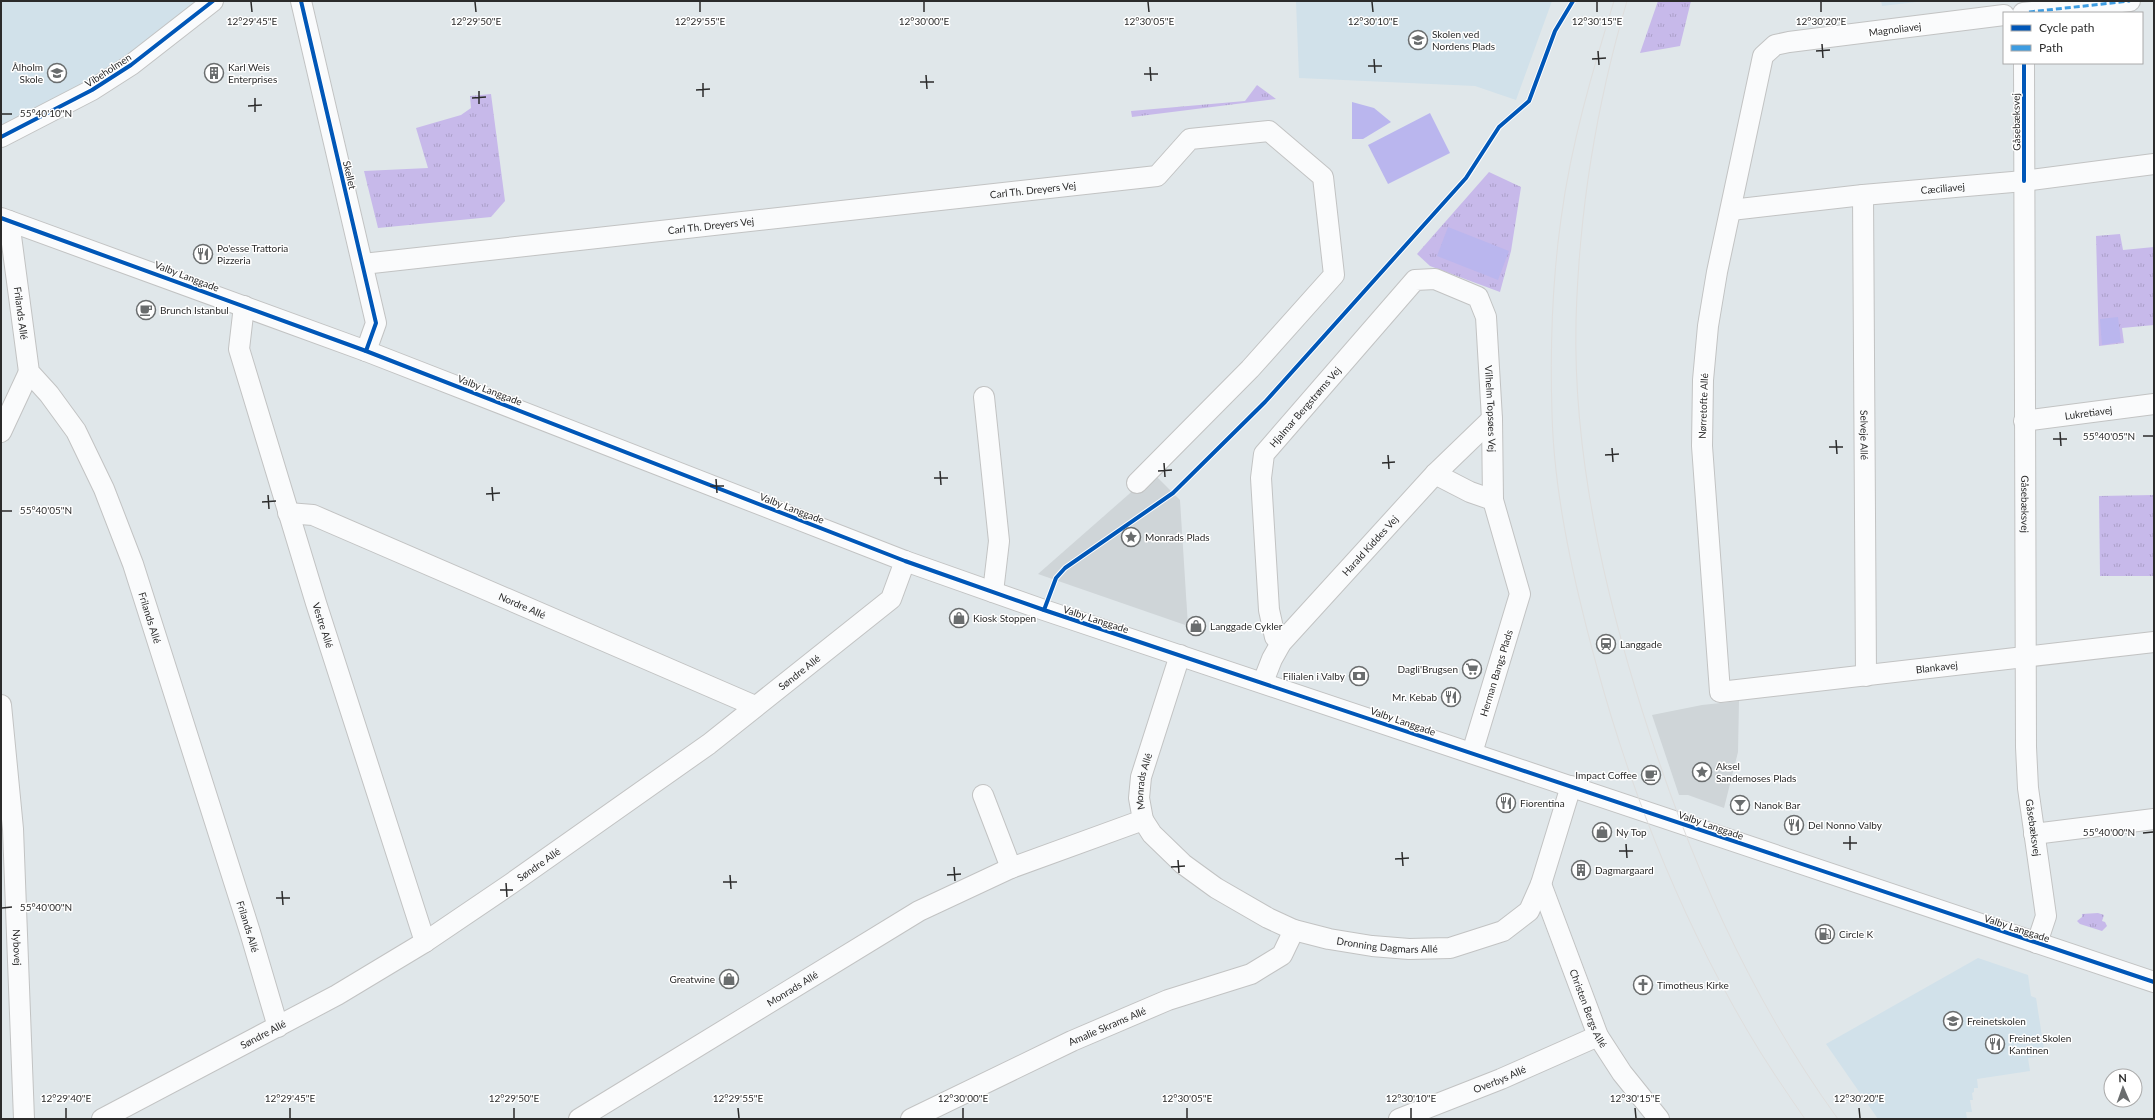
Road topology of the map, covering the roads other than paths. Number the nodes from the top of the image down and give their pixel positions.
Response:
1 (213, 1) edge
2 (301, 1) edge
3 (2130, 1) edge
4 (2028, 10) edge
5 (2003, 15) edge
6 (2024, 64) edge
7 (1750, 123) joint
8 (1, 137) edge
9 (2154, 164) edge
10 (2024, 181) junction
11 (1863, 195) junction
12 (1731, 210) junction
13 (5, 219) edge
14 (363, 264) junction
15 (244, 306) junction
16 (1486, 317) joint
17 (366, 351) junction
18 (29, 372) junction
19 (984, 397) dead end
20 (2154, 404) edge
21 (1492, 419) junction
22 (2024, 421) junction
23 (1, 432) edge
24 (1435, 474) junction
25 (1137, 483) dead end
26 (1494, 500) junction
27 (288, 513) junction
28 (905, 561) junction
29 (992, 592) junction
30 (1520, 594) joint
31 (2154, 642) edge
32 (1281, 643) junction
33 (1180, 655) junction
34 (2025, 657) junction
35 (1866, 676) junction
36 (1263, 682) junction
37 (1720, 692) joint
38 (1, 705) edge
39 (755, 706) junction
40 (1472, 753) junction
41 (1572, 786) junction
42 (983, 795) dead end
43 (2154, 819) edge
44 (1143, 820) junction
45 (2034, 834) junction
46 (1011, 868) junction
47 (1541, 884) junction
48 (1294, 930) junction
49 (425, 942) junction
50 (2036, 943) junction
51 (2154, 982) edge
52 (278, 1027) junction
53 (1598, 1036) junction
54 (24, 1119) edge
55 (102, 1119) edge
56 (579, 1119) edge
57 (911, 1119) edge
58 (1399, 1119) edge
59 (1659, 1119) edge

1 - 8 street, Vibeholmen
2 - 14 street, Skellet
3 - 4 street
5 - 7 street, Magnoliavej
6 - 10 street, Gåsebæksvej
7 - 12 street, Nørretofte Allé
9 - 10 street, Cæciliavej
10 - 11 street, Cæciliavej
10 - 22 street, Gåsebæksvej
11 - 12 street, Cæciliavej
11 - 35 street, Selveje Allé
12 - 37 street, Nørretofte Allé
13 - 15 street, Valby Langgade
13 - 18 street, Frilands Allé
14 - 17 street, Skellet
14 - 25 street, Carl Th. Dreyers Vej
15 - 17 street, Valby Langgade
15 - 27 street, Vestre Allé
16 - 21 street, Vilhelm Topsøes Vej
16 - 32 street, Hjalmar Bergstrøms Vej
17 - 28 street, Valby Langgade
18 - 23 street
18 - 52 street, Frilands Allé
19 - 29 street
20 - 22 street, Lukretiavej
21 - 24 street, Harald Kiddes Vej
21 - 26 street, Vilhelm Topsøes Vej
22 - 34 street, Gåsebæksvej
24 - 26 street
24 - 32 street, Harald Kiddes Vej
26 - 30 street, Vilhelm Topsøes Vej
27 - 39 street, Nordre Allé
27 - 49 street, Vestre Allé
28 - 29 street, Valby Langgade
28 - 39 street, Søndre Allé
29 - 33 street, Valby Langgade
30 - 40 street, Herman Bangs Plads
31 - 34 street, Blankavej
32 - 36 street, Harald Kiddes Vej
33 - 36 street, Valby Langgade
33 - 44 street, Monrads Allé
34 - 35 street, Blankavej
34 - 45 street, Gåsebæksvej
35 - 37 street, Blankavej
36 - 40 street, Valby Langgade
38 - 54 street, Nybovej
39 - 49 street, Søndre Allé
40 - 41 street, Valby Langgade
41 - 47 street, Dronning Dagmars Allé
41 - 50 street, Valby Langgade
42 - 46 street
43 - 45 street
44 - 46 street, Monrads Allé
44 - 48 street, Dronning Dagmars Allé
45 - 50 street, Gåsebæksvej
46 - 56 street, Monrads Allé
47 - 48 street, Dronning Dagmars Allé
47 - 53 street, Christen Bergs Allé
48 - 57 street, Amalie Skrams Allé
49 - 52 street, Søndre Allé
50 - 51 street, Valby Langgade
52 - 55 street, Søndre Allé
53 - 58 street, Overbys Allé
53 - 59 street, Christen Bergs Allé

